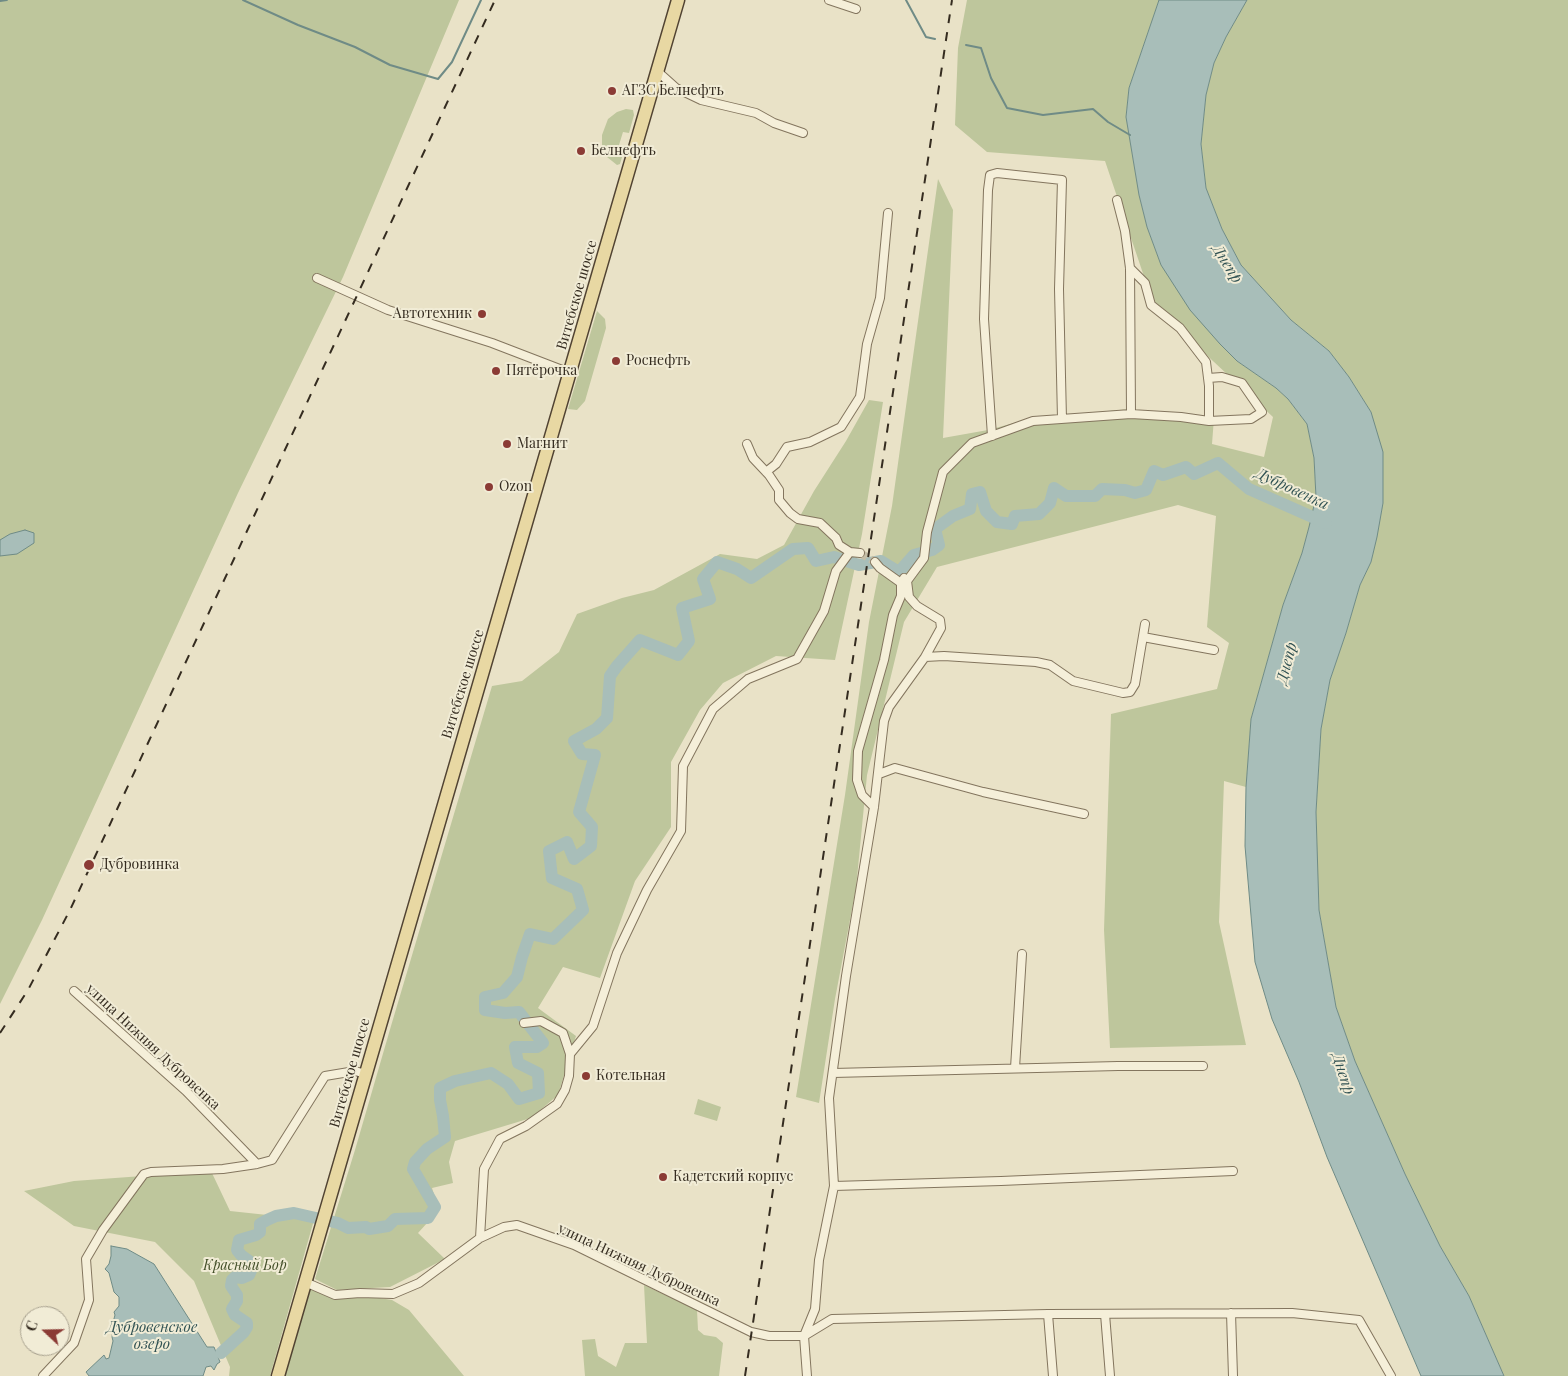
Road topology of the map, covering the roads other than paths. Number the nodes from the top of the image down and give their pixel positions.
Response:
1 (678, 0) edge
2 (829, 0) edge
3 (856, 9) dead end
4 (657, 71) junction
5 (803, 133) dead end
6 (1117, 200) dead end
7 (888, 213) dead end
8 (1130, 268) junction
9 (317, 278) dead end
10 (570, 373) junction
11 (1208, 378) junction
12 (1132, 414) junction
13 (1062, 419) junction
14 (1209, 421) junction
15 (992, 436) junction
16 (747, 444) dead end
17 (766, 472) junction
18 (850, 552) junction
19 (860, 553) tunnel mouth
20 (875, 562) tunnel mouth
21 (891, 575) junction
22 (907, 581) junction
23 (1145, 624) dead end
24 (1143, 637) junction
25 (1214, 650) dead end
26 (925, 657) junction
27 (879, 774) junction
28 (874, 808) junction
29 (1084, 814) dead end
30 (1022, 954) dead end
31 (74, 991) dead end
32 (524, 1023) dead end
33 (570, 1054) junction
34 (1203, 1066) dead end
35 (1015, 1068) junction
36 (833, 1073) junction
37 (366, 1074) junction
38 (257, 1164) junction
39 (1233, 1171) dead end
40 (834, 1186) junction
41 (480, 1238) junction
42 (305, 1282) junction
43 (1231, 1313) junction
44 (1048, 1314) junction
45 (1105, 1314) junction
46 (804, 1336) junction
47 (43, 1376) edge
48 (278, 1376) edge
49 (807, 1376) edge
50 (1053, 1376) edge
51 (1110, 1376) edge
52 (1233, 1376) edge
53 (1391, 1376) edge

1 - 4 main road, Витебское шоссе
2 - 3 street
4 - 5 street
4 - 10 main road, Витебское шоссе
6 - 8 street
7 - 17 street
8 - 11 street
8 - 12 street
9 - 10 street
10 - 37 main road, Витебское шоссе
11 - 14 street
11 - 14 street
12 - 13 street
12 - 14 street
13 - 15 street
13 - 15 street
15 - 22 street
16 - 17 street
17 - 18 street
18 - 19 street
18 - 33 street
20 - 21 street
21 - 22 street
21 - 28 street
22 - 26 street
23 - 24 street
24 - 25 street
24 - 26 street
26 - 27 street
27 - 28 street
27 - 29 street
28 - 36 street
30 - 35 street
31 - 38 street, улица Нижняя Дубровенка
32 - 33 street
33 - 41 street
34 - 35 street
35 - 36 street
36 - 40 street
37 - 38 street
37 - 42 main road, Витебское шоссе
38 - 47 street
39 - 40 street
40 - 46 street
41 - 42 street, улица Нижняя Дубровенка
41 - 46 street, улица Нижняя Дубровенка
42 - 48 main road, Витебское шоссе
43 - 45 street
43 - 52 street
43 - 53 street
44 - 45 street
44 - 46 street
44 - 50 street
45 - 51 street
46 - 49 street

